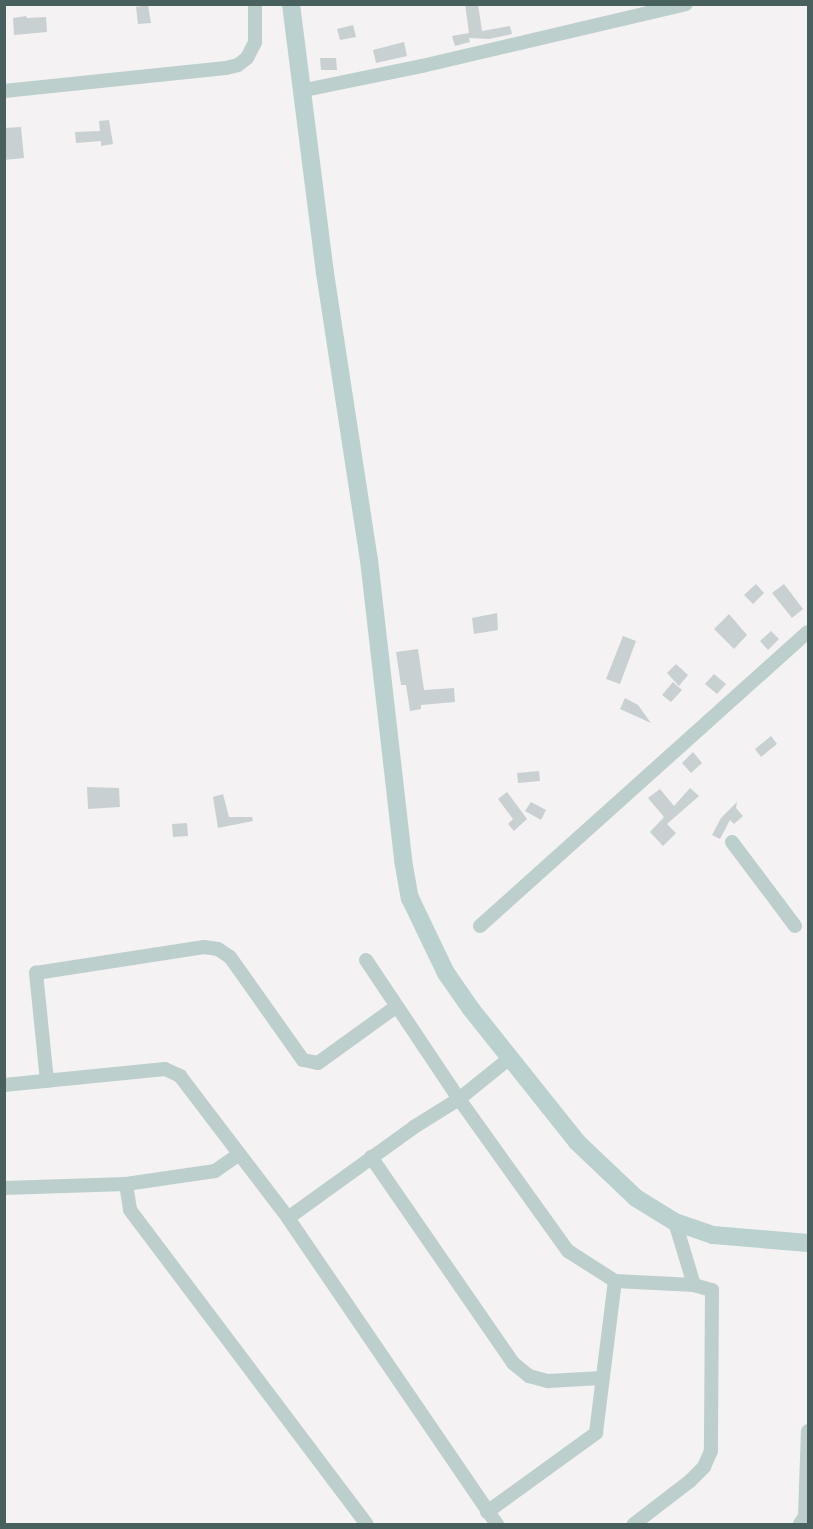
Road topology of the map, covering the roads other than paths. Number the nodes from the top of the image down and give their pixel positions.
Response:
1 (255, 4) edge
2 (291, 4) edge
3 (686, 4) edge
4 (4, 91) edge
5 (300, 91) junction
6 (808, 632) edge
7 (732, 842) dead end
8 (480, 926) dead end
9 (795, 926) dead end
10 (366, 960) dead end
11 (397, 1006) junction
12 (511, 1057) junction
13 (47, 1081) junction
14 (4, 1085) edge
15 (459, 1099) junction
16 (238, 1155) junction
17 (371, 1157) junction
18 (126, 1184) junction
19 (4, 1188) edge
20 (288, 1218) junction
21 (675, 1222) junction
22 (808, 1243) edge
23 (615, 1281) junction
24 (694, 1285) junction
25 (602, 1378) junction
26 (808, 1431) edge
27 (487, 1512) junction
28 (367, 1524) edge
29 (497, 1524) edge
30 (634, 1524) edge
31 (800, 1524) edge

1 - 4 street
2 - 5 street
3 - 5 street
5 - 12 street
6 - 8 street
7 - 9 street
10 - 11 street
11 - 13 street
11 - 15 street
12 - 15 street
12 - 21 street
13 - 14 street
13 - 16 street
15 - 17 street
15 - 23 street
16 - 18 street
16 - 20 street
17 - 20 street
17 - 25 street
18 - 19 street
18 - 28 street
20 - 27 street
21 - 22 street
21 - 24 street
23 - 24 street
23 - 25 street
24 - 30 street
25 - 27 street
26 - 31 street
27 - 29 street

